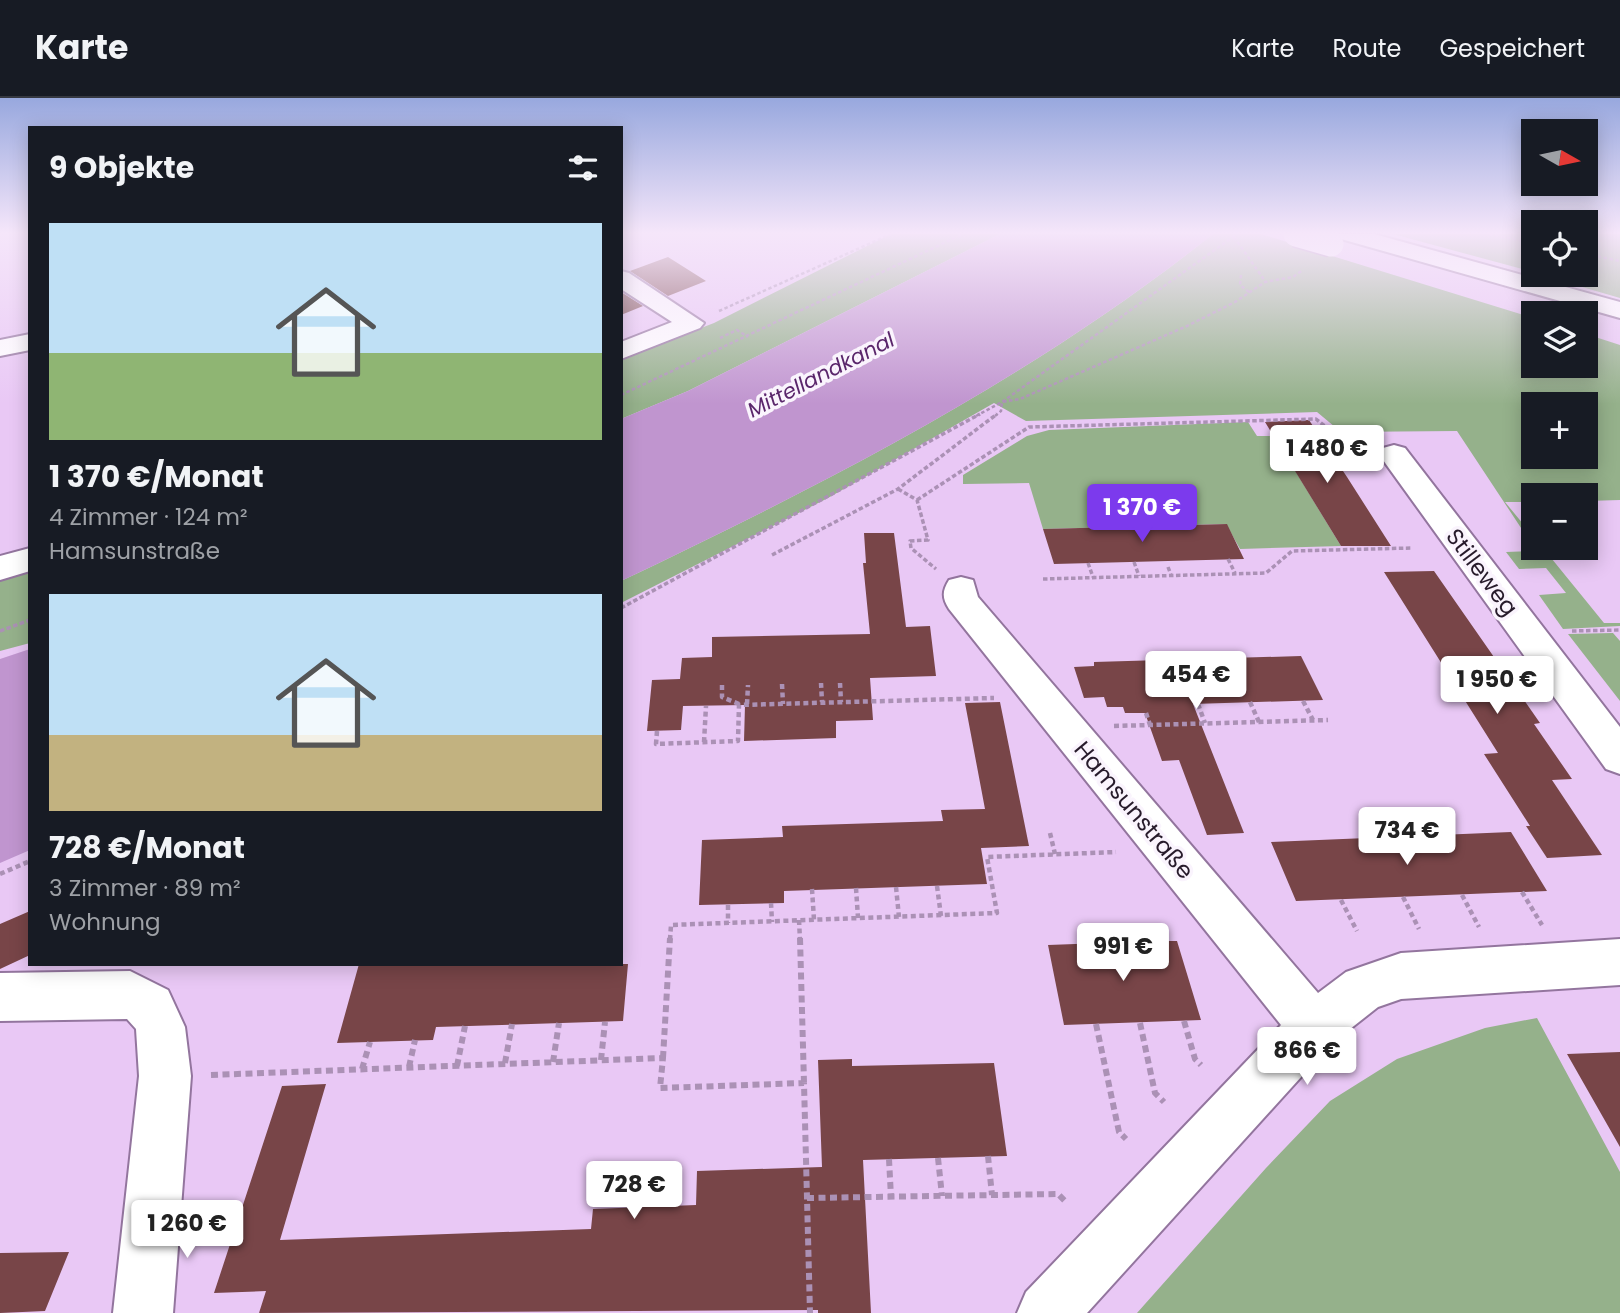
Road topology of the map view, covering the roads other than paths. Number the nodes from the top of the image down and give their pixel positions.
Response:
1 (641, 291) edge
2 (1501, 291) edge
3 (1544, 291) edge
4 (1533, 301) edge
5 (1620, 310) edge
6 (1598, 322) edge
7 (1620, 328) edge
8 (28, 342) edge
9 (0, 348) edge
10 (623, 350) edge
11 (1394, 454) dead end
12 (28, 560) edge
13 (0, 568) edge
14 (961, 589) dead end
15 (1620, 757) edge
16 (1620, 962) edge
17 (0, 997) edge
18 (1314, 1027) junction
19 (144, 1313) edge
20 (1047, 1313) edge

1 - 10 main road
2 - 4 main road
3 - 5 main road
6 - 7 main road
8 - 9 main road
11 - 15 main road, Stilleweg
12 - 13 main road
14 - 18 main road, Hamsunstraße
16 - 18 main road
17 - 19 main road
18 - 20 main road

